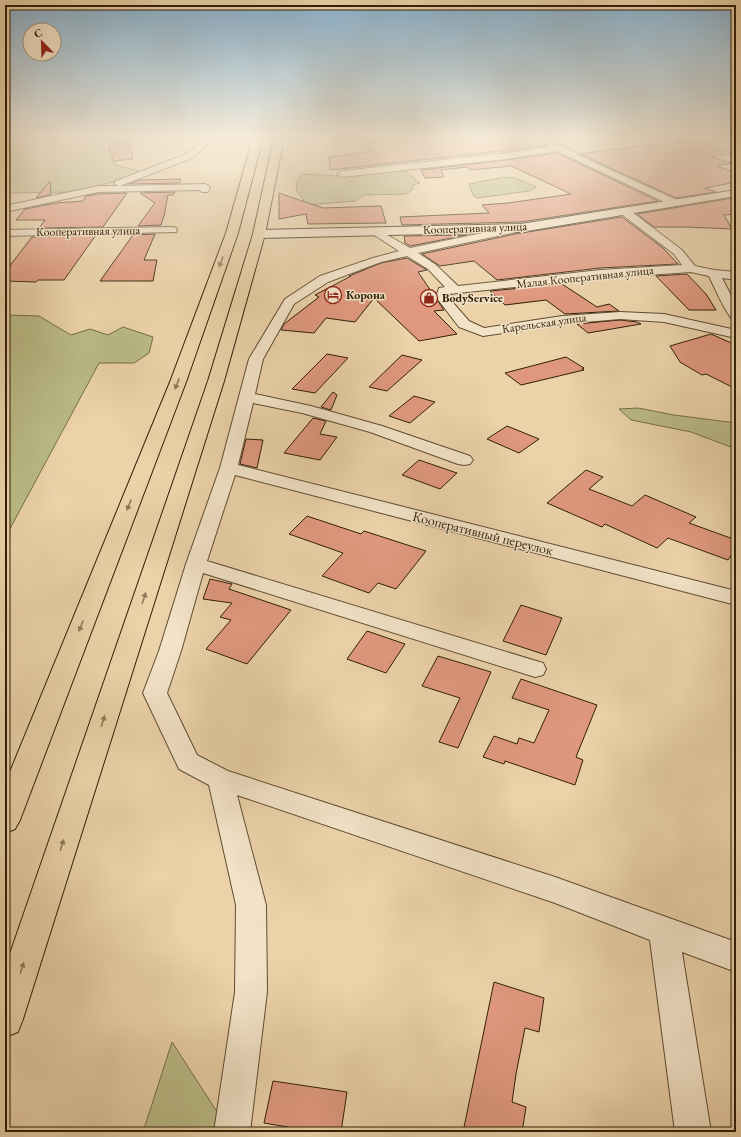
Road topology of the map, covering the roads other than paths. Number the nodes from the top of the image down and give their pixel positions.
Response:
1 (88, 191) edge
2 (243, 191) edge
3 (269, 191) edge
4 (649, 191) edge
5 (736, 193) edge
6 (675, 203) junction
7 (5, 209) edge
8 (624, 211) junction
9 (522, 228) junction
10 (172, 230) dead end
11 (375, 231) junction
12 (5, 233) edge
13 (259, 234) junction
14 (410, 252) junction
15 (691, 268) junction
16 (714, 274) junction
17 (736, 276) edge
18 (454, 290) junction
19 (731, 301) edge
20 (736, 315) edge
21 (736, 334) edge
22 (247, 397) junction
23 (464, 460) dead end
24 (229, 468) junction
25 (196, 564) junction
26 (736, 598) edge
27 (535, 669) dead end
28 (220, 779) junction
29 (5, 820) edge
30 (664, 930) junction
31 (736, 957) edge
32 (5, 1018) edge
33 (232, 1132) edge
34 (693, 1132) edge

1 - 7 street
2 -> 29 main road
3 - 13 main road
4 - 6 street
5 - 6 street, Кооперативная улица
6 - 8 street, Кооперативная улица
8 - 9 street, Кооперативная улица
8 - 15 street
9 - 11 street, Кооперативная улица
9 - 14 street
10 - 12 street, Кооперативная улица
11 - 13 street, Кооперативная улица
11 - 14 street
32 -> 13 main road
14 - 18 street
14 - 22 street
15 - 16 street
15 - 18 street, Малая Кооперативная улица
16 - 17 street
16 - 19 street
18 - 21 street, Карельская улица
19 - 20 street
22 - 23 street
22 - 24 street
24 - 25 street
24 - 26 street, Кооперативный переулок
25 - 27 street
25 - 28 street
28 - 30 street
28 - 33 street
30 - 31 street
30 - 34 street

